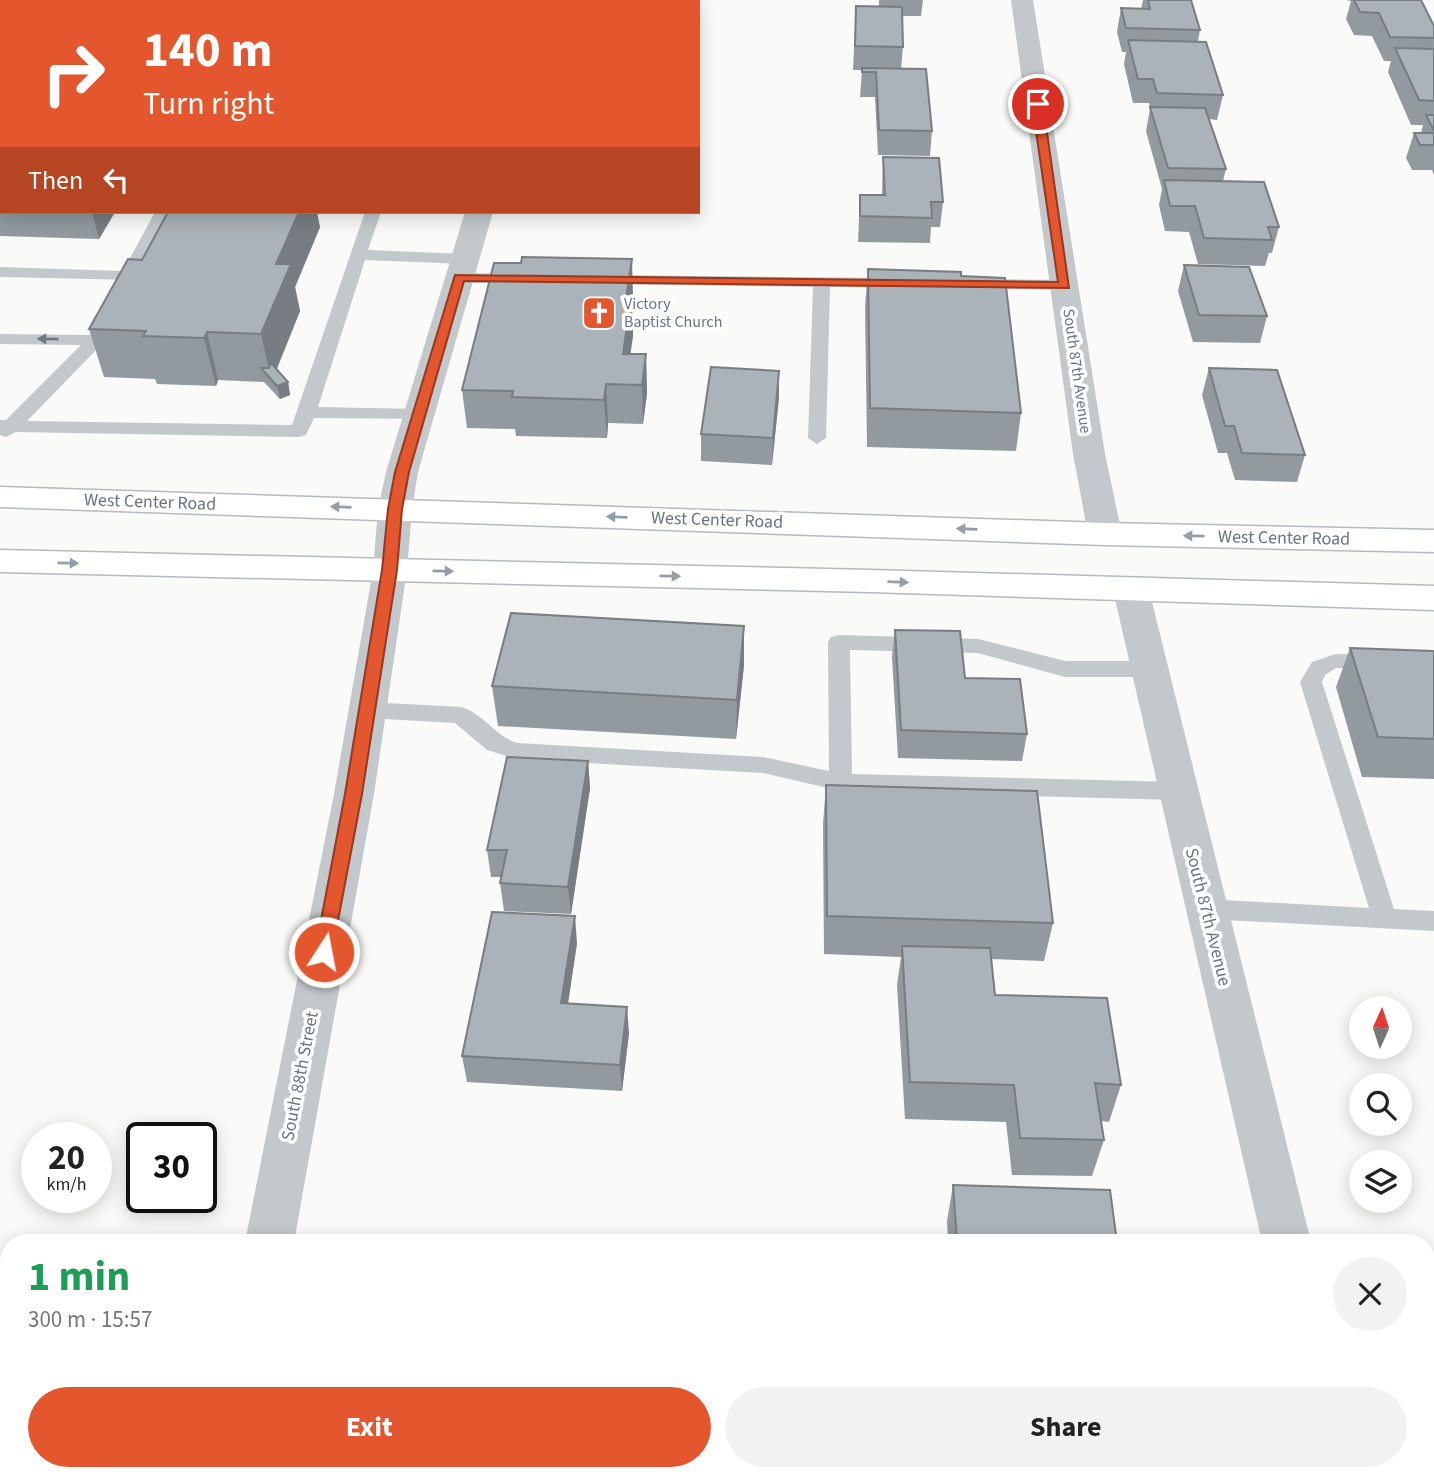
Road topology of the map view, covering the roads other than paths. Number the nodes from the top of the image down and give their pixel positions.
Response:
1 (1022, 0) edge
2 (162, 214) edge
3 (372, 214) edge
4 (479, 214) edge
5 (358, 255) junction
6 (462, 268) junction
7 (0, 272) edge
8 (129, 276) junction
9 (543, 279) edge
10 (585, 279) edge
11 (821, 283) junction
12 (916, 284) edge
13 (957, 284) edge
14 (1064, 285) junction
15 (0, 339) edge
16 (96, 340) junction
17 (307, 412) junction
18 (418, 415) junction
19 (4, 431) edge
20 (817, 438) dead end
21 (0, 497) edge
22 (395, 509) junction
23 (1105, 534) junction
24 (1434, 541) edge
25 (0, 561) edge
26 (390, 570) junction
27 (1131, 590) junction
28 (1434, 598) edge
29 (1434, 663) edge
30 (1148, 669) junction
31 (367, 710) junction
32 (841, 782) junction
33 (1178, 791) junction
34 (1206, 909) junction
35 (1385, 919) junction
36 (1434, 921) edge
37 (271, 1234) edge
38 (1285, 1234) edge

1 - 14 street, South 87th Avenue
2 - 8 lane
3 - 5 lane
4 - 6 street, South 88th Street
5 - 6 lane
5 - 17 lane
6 - 9 lane
6 - 18 street, South 88th Street
7 - 8 lane
8 - 16 lane
10 - 11 lane
11 - 12 lane
11 - 20 lane
13 - 14 lane
14 - 23 street, South 87th Avenue
16 -> 15 lane
16 - 19 lane
17 - 18 lane
17 - 19 lane
18 - 22 street, South 88th Street
22 -> 21 main road, West Center Road
23 -> 22 main road, West Center Road
22 - 26 street, South 88th Street
24 -> 23 main road, West Center Road
25 -> 26 main road
26 -> 27 main road
26 - 31 street, South 88th Street
27 - 28 main road
27 - 30 street, South 87th Avenue
29 - 35 lane
30 - 32 lane
30 - 33 street, South 87th Avenue
31 - 32 lane
31 - 37 street, South 88th Street
32 - 33 lane
33 - 34 street, South 87th Avenue
34 - 35 lane
34 - 38 street, South 87th Avenue
35 - 36 lane

